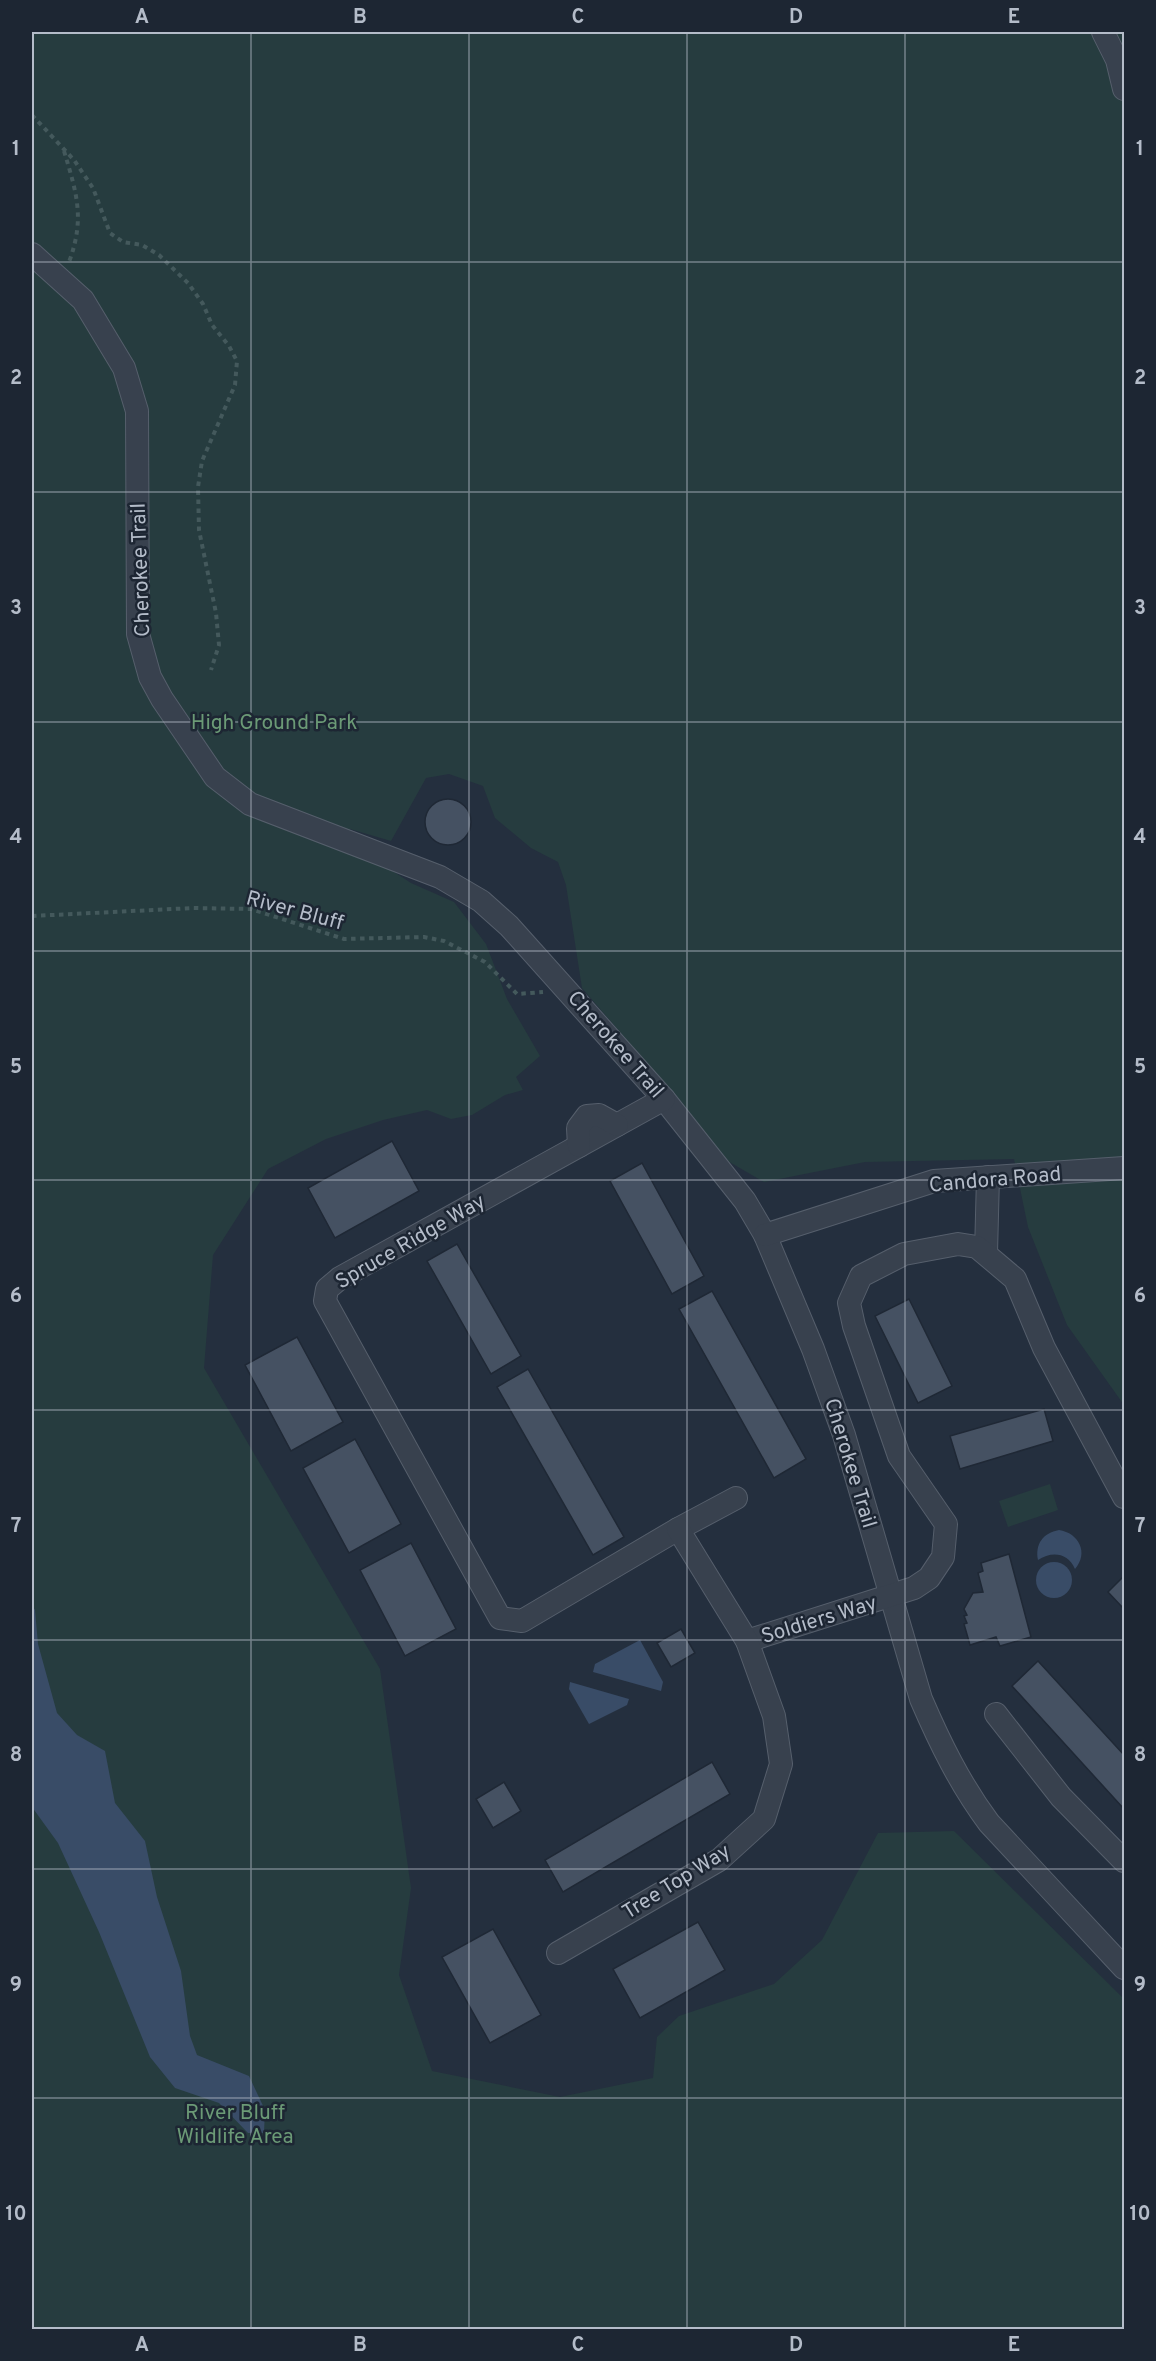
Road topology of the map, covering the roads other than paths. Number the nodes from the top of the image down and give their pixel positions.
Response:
1 (1103, 32) edge
2 (1125, 90) edge
3 (32, 254) edge
4 (664, 1099) junction
5 (1125, 1168) edge
6 (988, 1178) junction
7 (765, 1235) junction
8 (986, 1253) junction
9 (1125, 1497) edge
10 (736, 1498) dead end
11 (678, 1529) junction
12 (891, 1596) junction
13 (747, 1641) junction
14 (996, 1714) dead end
15 (1125, 1861) edge
16 (558, 1953) dead end
17 (1125, 1968) edge

1 - 2 street
3 - 4 street, Cherokee Trail
4 - 7 street, Cherokee Trail
4 - 11 street, Spruce Ridge Way
5 - 6 street, Candora Road
6 - 7 street, Candora Road
6 - 8 street
7 - 12 street, Cherokee Trail
8 - 9 street
8 - 12 street, Soldiers Way
10 - 11 street
11 - 13 street, Tree Top Way
12 - 13 street, Soldiers Way
12 - 17 street, Cherokee Trail
13 - 16 street, Tree Top Way
14 - 15 street

